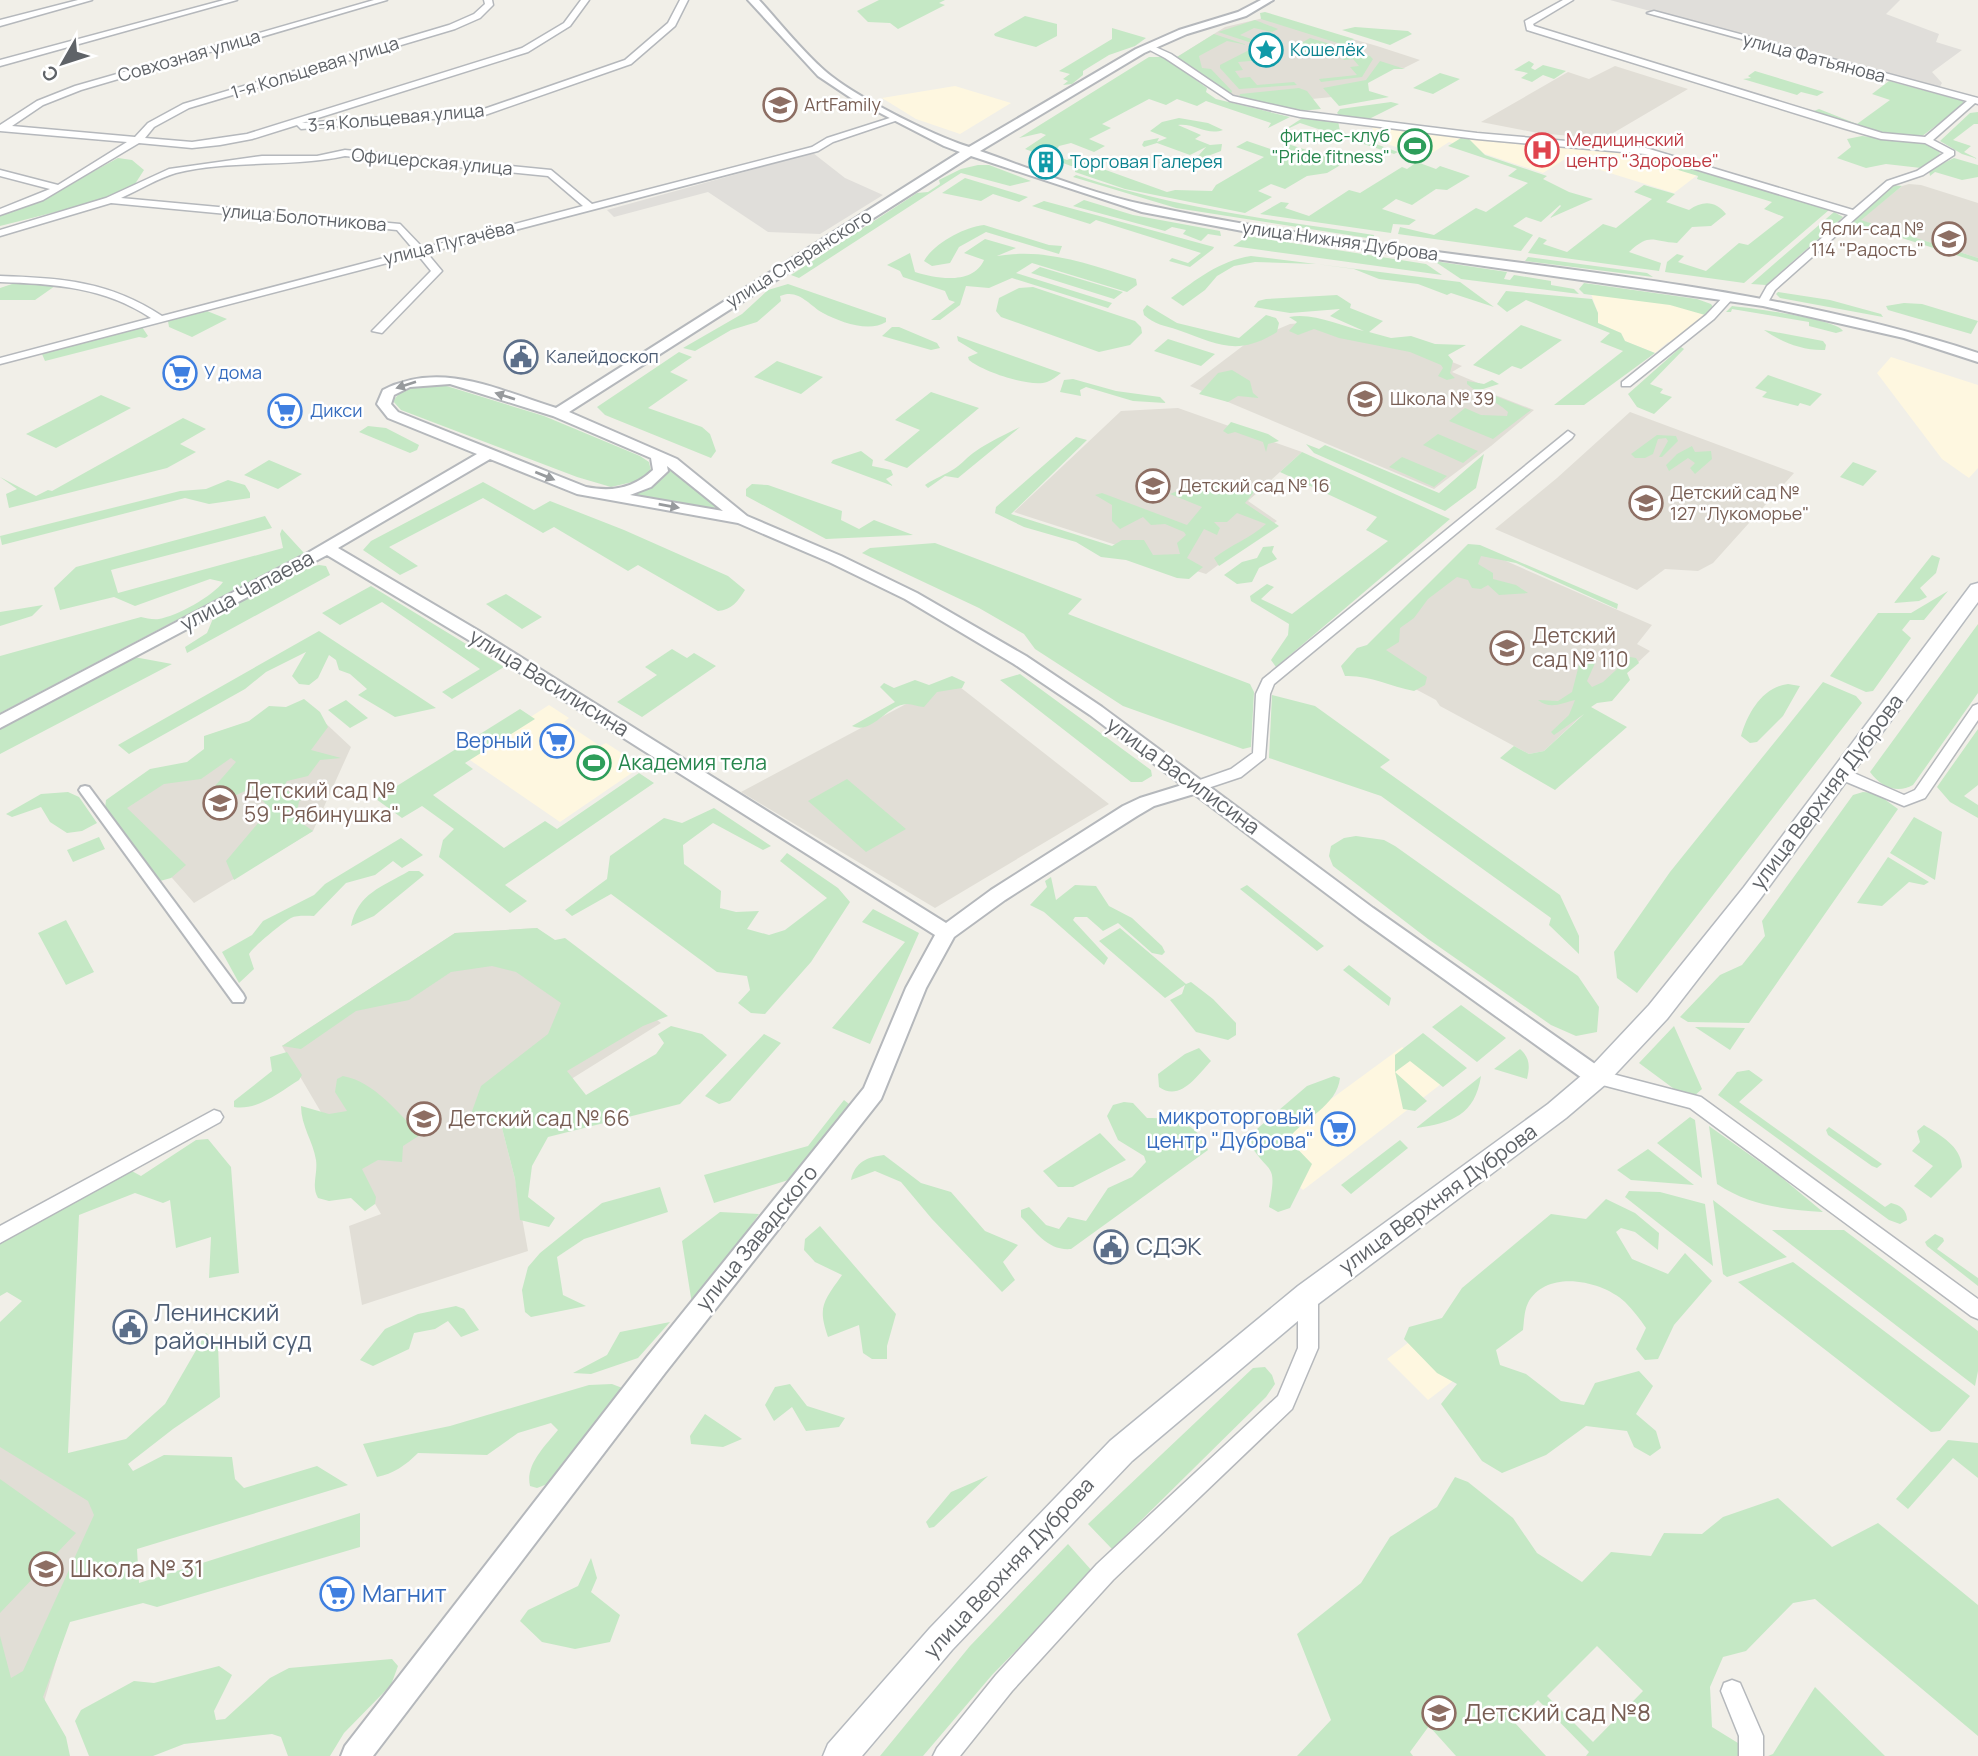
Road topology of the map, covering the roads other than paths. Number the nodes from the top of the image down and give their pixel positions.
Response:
1 (88, 0) edge
2 (233, 0) edge
3 (383, 0) edge
4 (488, 0) edge
5 (585, 0) edge
6 (684, 0) edge
7 (753, 0) edge
8 (1569, 0) edge
9 (1267, 1) edge
10 (1651, 13) dead end
11 (0, 23) edge
12 (1148, 47) junction
13 (0, 63) edge
14 (1976, 101) edge
15 (896, 119) junction
16 (280, 127) junction
17 (1, 128) edge
18 (139, 139) junction
19 (1927, 140) junction
20 (192, 145) junction
21 (971, 152) junction
22 (230, 155) dead end
23 (0, 173) edge
24 (59, 188) junction
25 (109, 200) junction
26 (589, 207) junction
27 (0, 212) edge
28 (1855, 215) junction
29 (0, 233) edge
30 (421, 251) junction
31 (0, 279) edge
32 (1729, 297) junction
33 (1763, 302) junction
34 (158, 318) junction
35 (378, 331) dead end
36 (1978, 358) edge
37 (0, 361) edge
38 (1626, 384) dead end
39 (558, 413) junction
40 (1568, 435) dead end
41 (490, 453) junction
42 (658, 455) junction
43 (602, 495) junction
44 (742, 519) junction
45 (327, 548) junction
46 (1978, 589) edge
47 (1978, 709) edge
48 (0, 722) edge
49 (1842, 774) junction
50 (1199, 786) junction
51 (85, 790) dead end
52 (947, 932) junction
53 (238, 998) dead end
54 (1597, 1077) junction
55 (214, 1117) dead end
56 (0, 1235) edge
57 (1308, 1295) junction
58 (1978, 1310) edge
59 (1732, 1691) dead end
60 (355, 1756) edge
61 (840, 1756) edge
62 (945, 1756) edge
63 (1751, 1756) edge

1 - 11 street
2 - 13 street
3 - 17 street, Совхозная улица
4 - 18 street, 1-я Кольцевая улица
5 - 16 street
6 - 16 street, 3-я Кольцевая улица
7 - 15 street, улица Нижняя Дуброва
8 - 19 street
9 - 12 street, улица Сперанского
10 - 14 street, улица Фатьянова
12 - 21 street, улица Сперанского
12 - 28 street
14 - 19 street
15 - 21 street, улица Нижняя Дуброва
15 - 26 street, улица Пугачёва
16 - 20 street
17 - 18 street
18 - 20 street
18 - 24 street, 1-я Кольцевая улица
19 - 28 street
20 - 22 street
21 - 32 street, улица Нижняя Дуброва
21 - 39 street, улица Сперанского
23 - 24 street
24 - 27 street, 1-я Кольцевая улица
25 - 26 street, Офицерская улица
25 - 29 street
25 - 30 street, улица Болотникова
26 - 30 street, улица Пугачёва
28 - 33 street
30 - 34 street, улица Пугачёва
30 - 35 street, улица Болотникова
31 - 34 street
32 - 33 street, улица Нижняя Дуброва
32 - 38 street
33 - 36 street, улица Нижняя Дуброва
34 - 37 street, улица Пугачёва
39 -> 41 street, улица Василисина
39 - 42 street, улица Василисина
40 - 50 street
41 -> 43 street, улица Василисина
41 - 45 street, улица Чапаева
42 - 43 street, улица Василисина
42 - 44 street, улица Василисина
43 -> 44 street, улица Василисина
44 - 50 street, улица Василисина
45 - 48 street, улица Чапаева
45 - 52 street, улица Василисина
46 - 49 main road, улица Верхняя Дуброва
47 - 49 street
49 - 54 main road, улица Верхняя Дуброва
50 - 52 street, улица Завадского
50 - 54 street, улица Василисина
51 - 53 street
52 - 60 street, улица Завадского
54 - 57 main road, улица Верхняя Дуброва
54 - 58 street
55 - 56 street
57 - 61 main road, улица Верхняя Дуброва
57 - 62 street
59 - 63 street

